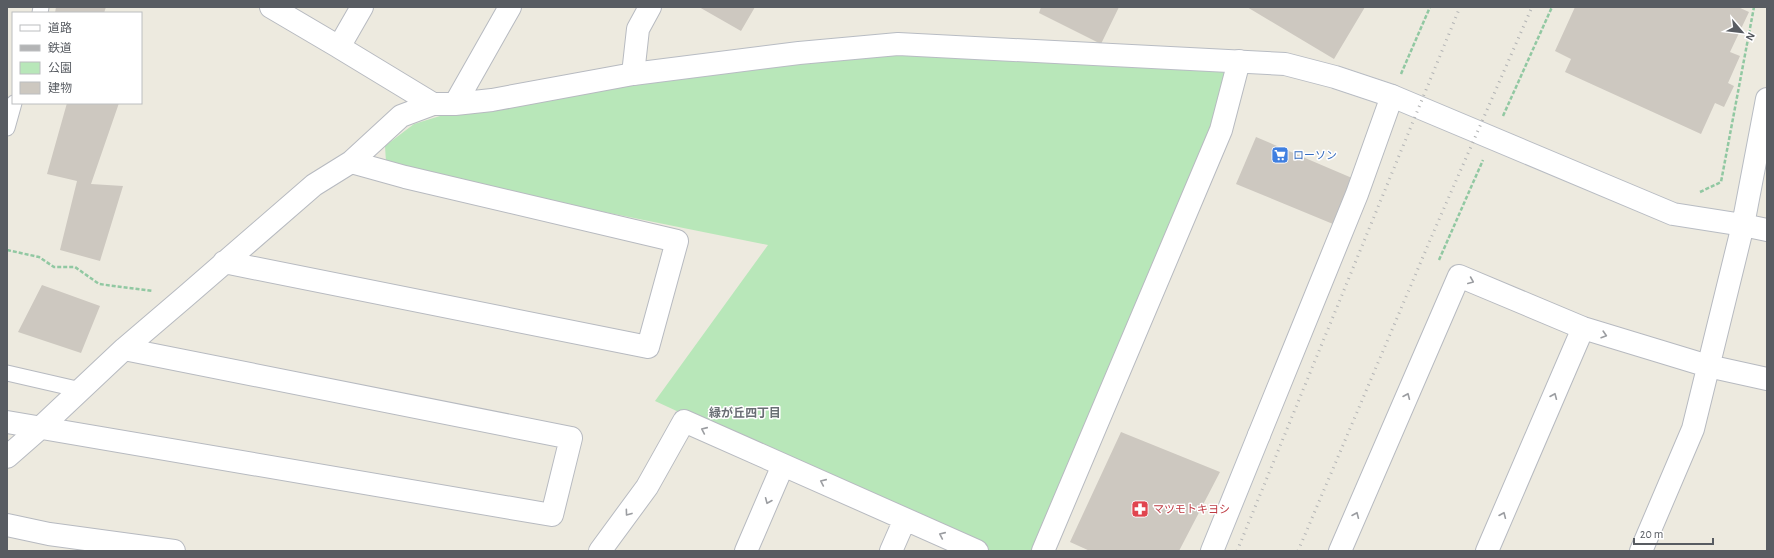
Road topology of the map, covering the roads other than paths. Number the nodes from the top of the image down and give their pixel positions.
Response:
1 (271, 7) edge
2 (362, 7) edge
3 (510, 7) edge
4 (650, 7) edge
5 (339, 47) junction
6 (1239, 61) junction
7 (633, 74) junction
8 (1392, 96) junction
9 (1767, 99) edge
10 (14, 104) edge
11 (433, 104) junction
12 (455, 104) junction
13 (7, 128) edge
14 (351, 162) junction
15 (1743, 226) junction
16 (1767, 230) edge
17 (224, 262) junction
18 (1583, 328) junction
19 (124, 349) junction
20 (1708, 366) junction
21 (7, 373) edge
22 (1767, 379) edge
23 (81, 390) junction
24 (7, 422) edge
25 (39, 429) junction
26 (7, 457) edge
27 (783, 465) junction
28 (905, 519) junction
29 (7, 526) edge
30 (174, 551) edge
31 (600, 551) edge
32 (746, 551) edge
33 (891, 551) edge
34 (977, 551) edge
35 (1043, 551) edge
36 (1212, 551) edge
37 (1340, 551) edge
38 (1487, 551) edge
39 (1641, 551) edge

1 - 5 street
2 - 5 street
3 - 12 street
4 - 7 street
5 - 11 street
6 - 7 street
6 - 8 street
6 - 35 street
7 - 12 street
8 - 15 street
8 - 36 street
9 - 15 street
10 - 13 lane
11 - 12 street
11 - 14 street
14 - 17 street
14 - 17 street
15 - 16 street
15 - 20 street
17 - 19 street
18 -> 20 street
37 -> 18 street
38 -> 18 street
19 - 23 street
19 - 25 street
20 - 22 street
20 - 39 street
21 - 23 lane
23 - 25 street
24 - 25 street
25 - 26 street
28 -> 27 street
27 -> 31 street
27 -> 32 street
28 - 33 street
34 -> 28 street
29 - 30 street

